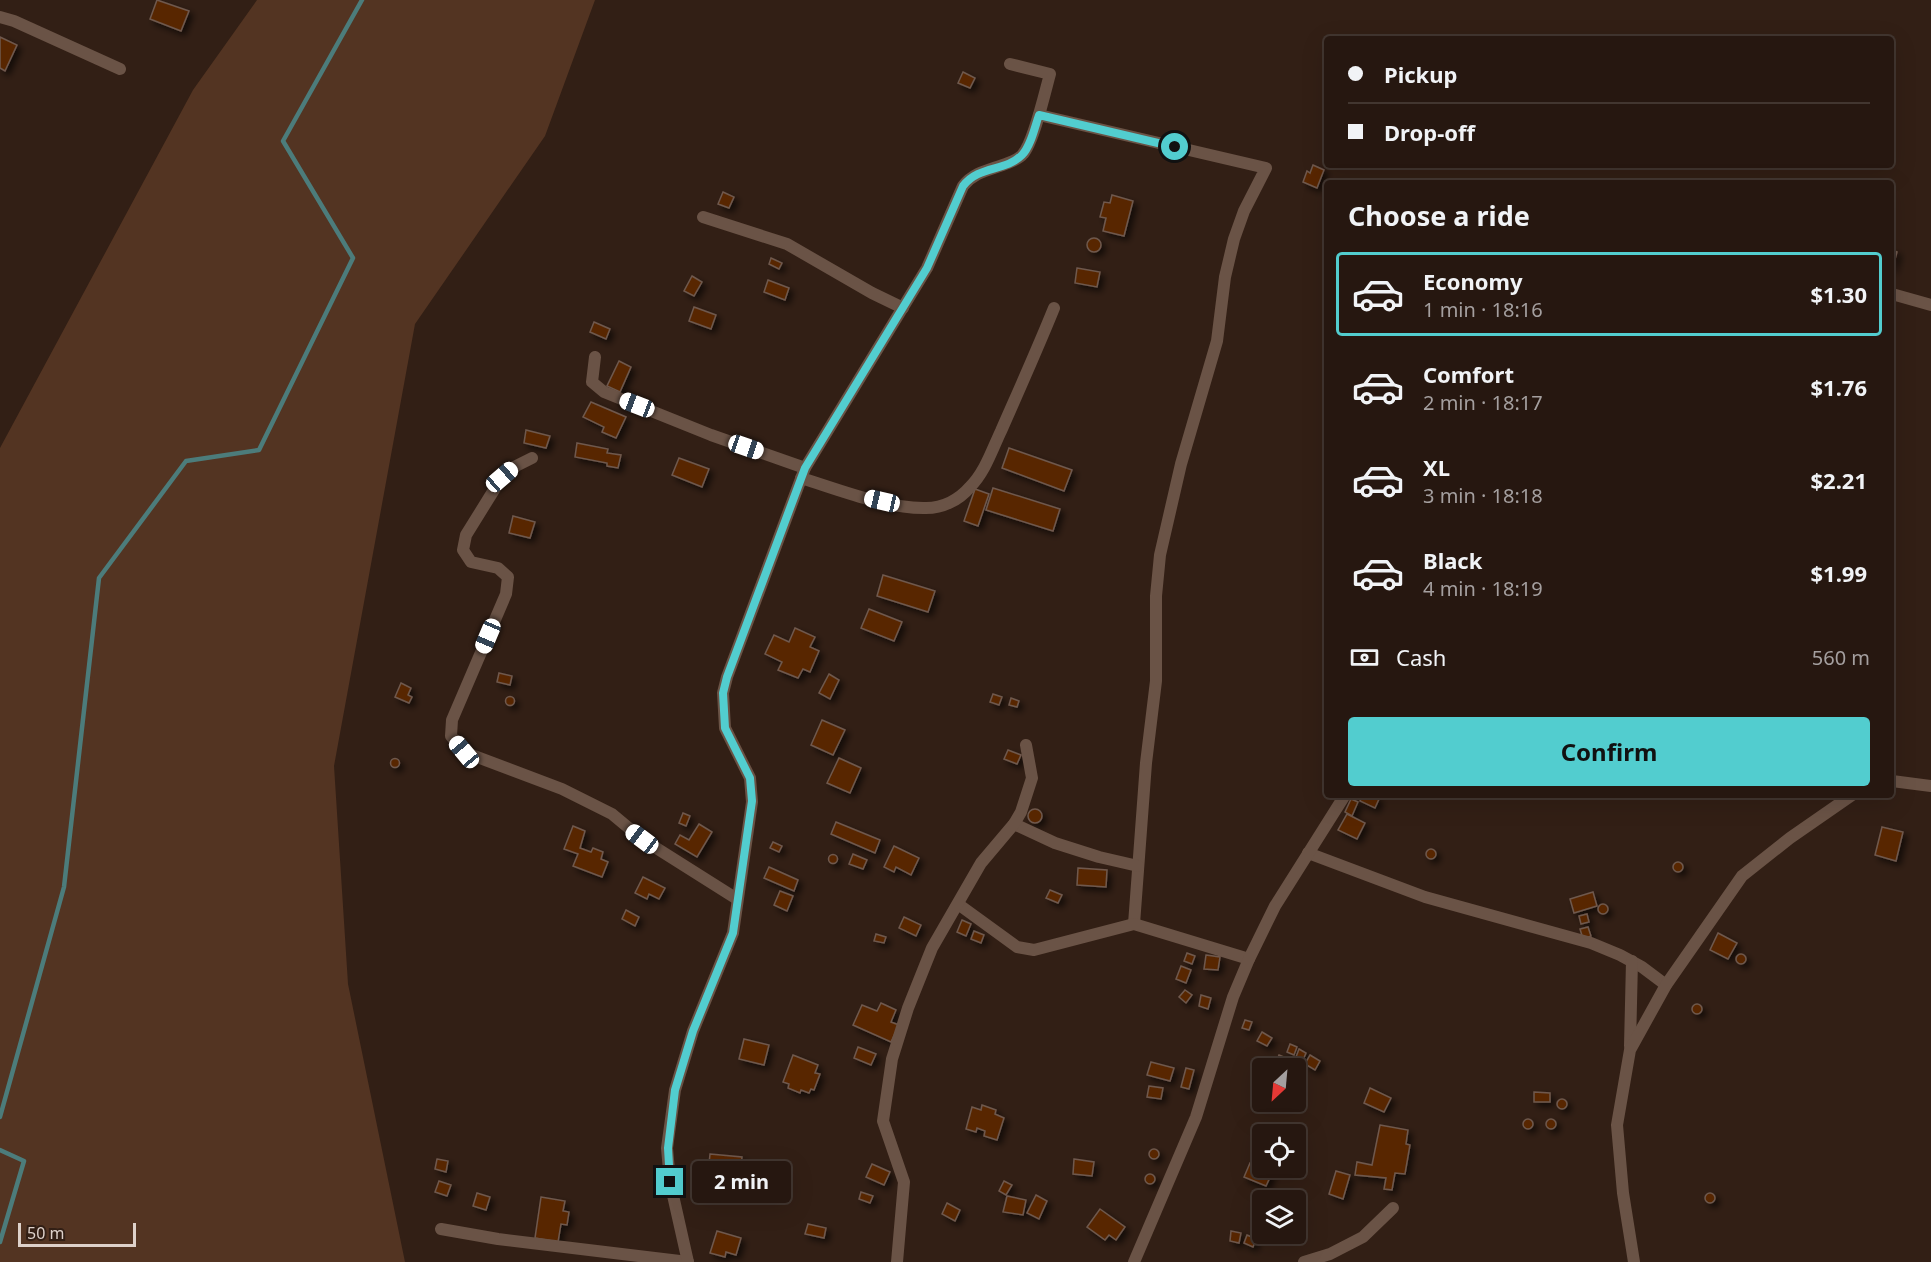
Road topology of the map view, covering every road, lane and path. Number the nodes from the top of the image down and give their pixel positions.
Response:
1 (0, 17) edge
2 (1010, 64) dead end
3 (120, 69) dead end
4 (1039, 115) junction
5 (703, 217) dead end
6 (1894, 295) edge
7 (1931, 305) edge
8 (903, 308) junction
9 (1054, 308) dead end
10 (595, 357) dead end
11 (532, 458) dead end
12 (803, 473) junction
13 (1026, 746) dead end
14 (1894, 781) edge
15 (1931, 786) edge
16 (1343, 798) edge
17 (1848, 798) edge
18 (1014, 824) junction
19 (1308, 853) junction
20 (1138, 866) junction
21 (737, 899) junction
22 (958, 904) junction
23 (1134, 924) junction
24 (1250, 959) junction
25 (1632, 961) junction
26 (1666, 985) junction
27 (1630, 1050) junction
28 (1393, 1208) dead end
29 (441, 1229) dead end
30 (688, 1262) edge
31 (897, 1262) edge
32 (1134, 1262) edge
33 (1304, 1262) edge
34 (1634, 1262) edge

1 - 3 street
2 - 4 street
4 - 8 street
4 - 20 street
5 - 8 street
6 - 7 street
8 - 12 street
9 - 12 street
10 - 12 street
11 - 21 street
12 - 21 street
13 - 18 street
14 - 15 street
16 - 19 street
17 - 26 street
18 - 20 street
18 - 22 street
19 - 24 street
19 - 25 street
20 - 23 street
21 - 30 street
22 - 23 street
22 - 31 street
23 - 24 street
24 - 32 street
25 - 26 street
25 - 27 street
26 - 27 street
27 - 34 street
28 - 33 street
29 - 30 street

